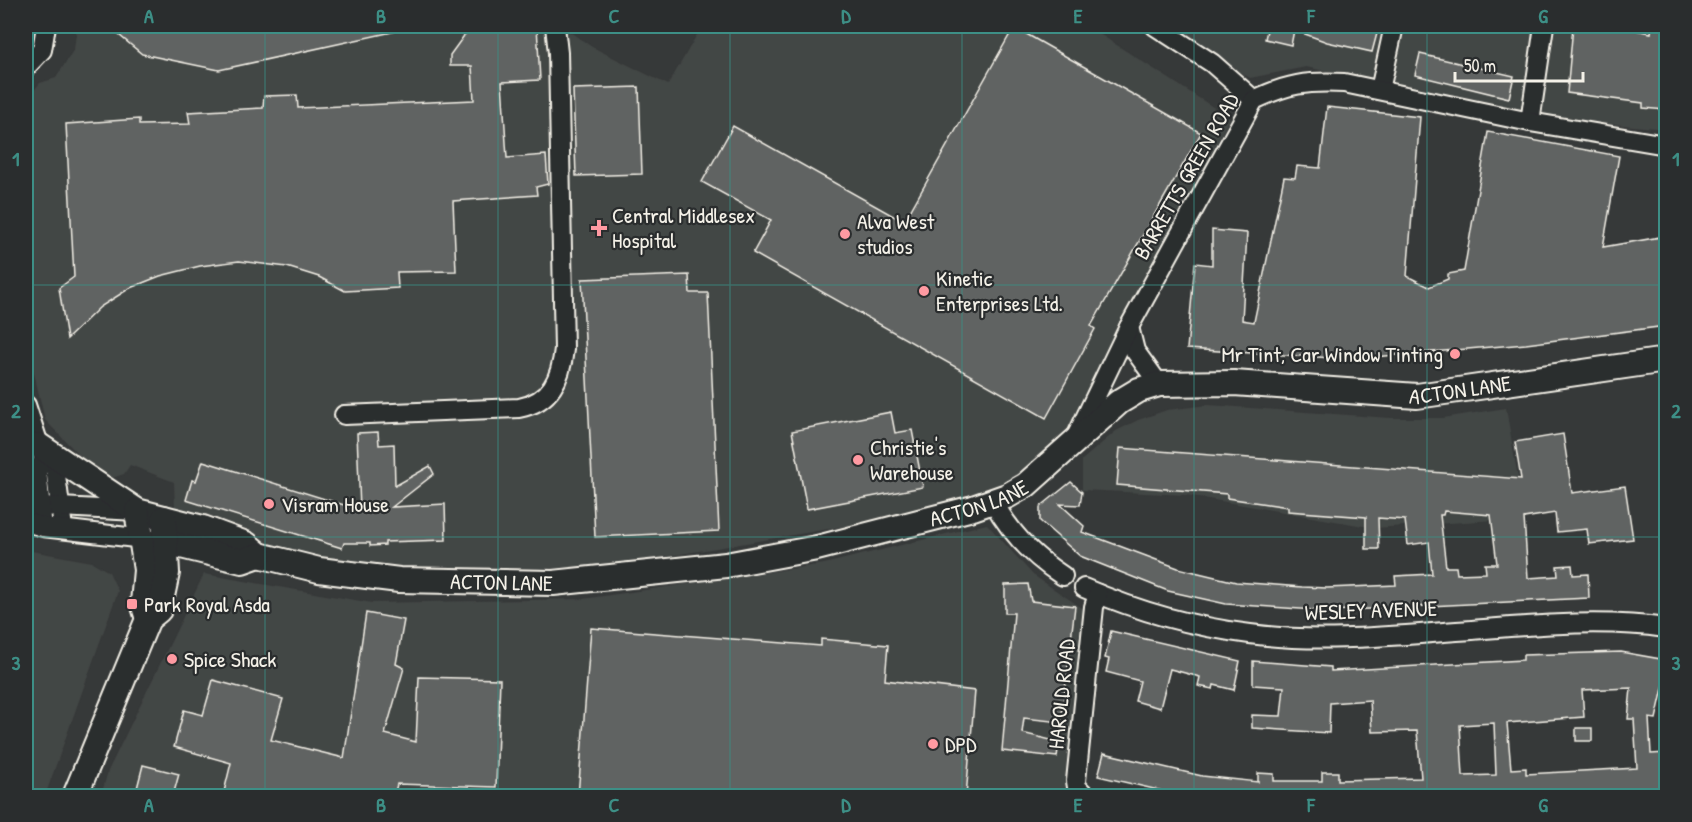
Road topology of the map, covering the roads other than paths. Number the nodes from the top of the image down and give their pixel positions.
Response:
1 (46, 26) edge
2 (555, 26) edge
3 (1155, 26) edge
4 (1394, 26) edge
5 (1544, 26) edge
6 (26, 67) edge
7 (1380, 90) junction
8 (1254, 100) junction
9 (1530, 122) junction
10 (1666, 145) edge
11 (1129, 327) junction
12 (1666, 360) edge
13 (1159, 384) junction
14 (26, 405) edge
15 (344, 415) dead end
16 (1074, 442) junction
17 (41, 452) junction
18 (993, 501) junction
19 (33, 508) edge
20 (61, 508) junction
21 (137, 511) junction
22 (164, 518) junction
23 (34, 525) edge
24 (63, 528) junction
25 (154, 540) junction
26 (259, 555) junction
27 (1063, 576) dead end
28 (1091, 591) joint
29 (1666, 628) edge
30 (75, 796) edge
31 (1086, 796) edge

1 - 6 street
2 - 15 street
3 - 8 street
4 - 7 street
5 - 9 street
7 - 8 street, BARRETTS GREEN ROAD
7 - 9 street, BARRETTS GREEN ROAD
8 - 11 street, BARRETTS GREEN ROAD
9 - 10 street, BARRETTS GREEN ROAD
11 - 13 street
11 - 16 street, BARRETTS GREEN ROAD
12 - 13 main road, ACTON LANE
13 - 16 main road, ACTON LANE
14 - 17 street
16 - 18 main road, ACTON LANE
17 - 19 street
17 - 20 street
17 - 21 main road, ACTON LANE
18 - 26 main road, ACTON LANE
18 - 27 street
19 - 20 street
19 - 23 street
20 - 21 street
20 - 24 street
21 - 22 main road, ACTON LANE
21 - 25 main road
22 - 25 main road
22 - 26 main road, ACTON LANE
23 - 24 street
24 - 25 street
25 - 26 main road, ACTON LANE
25 - 30 main road
28 - 29 street, WESLEY AVENUE
28 - 31 street, HAROLD ROAD

